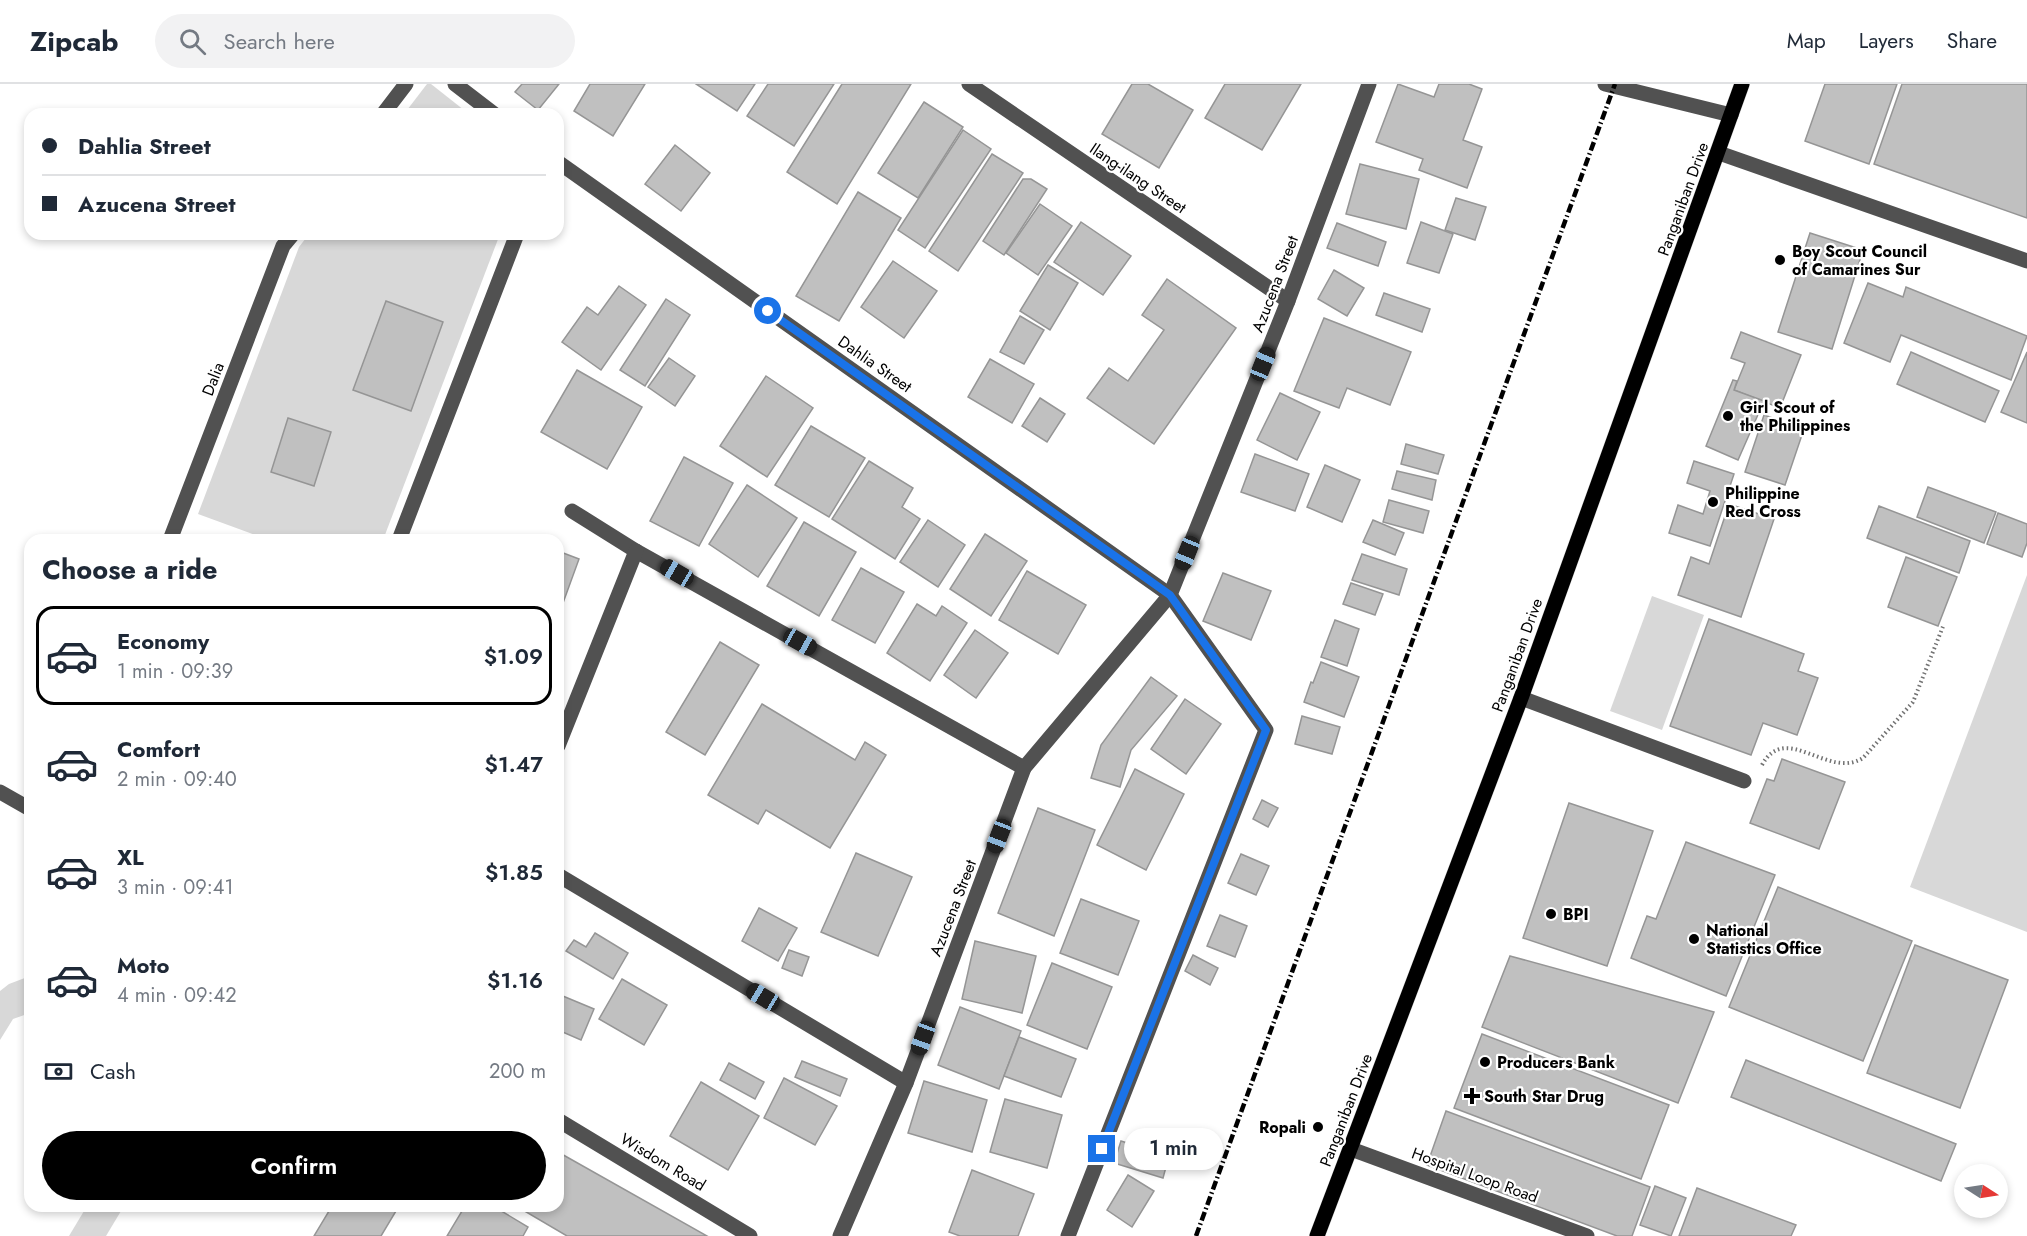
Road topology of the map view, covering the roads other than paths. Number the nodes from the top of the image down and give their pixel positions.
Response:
1 (406, 84) edge
2 (455, 84) edge
3 (969, 84) edge
4 (1369, 84) edge
5 (1605, 84) edge
6 (1742, 84) edge
7 (388, 108) edge
8 (487, 108) edge
9 (1731, 115) junction
10 (1719, 153) junction
11 (564, 166) edge
12 (288, 240) edge
13 (515, 240) edge
14 (2027, 261) edge
15 (1288, 301) junction
16 (572, 511) dead end
17 (172, 534) edge
18 (401, 534) edge
19 (636, 550) junction
20 (1170, 595) junction
21 (1521, 698) junction
22 (564, 731) edge
23 (1024, 768) junction
24 (1744, 781) road end
25 (0, 792) edge
26 (24, 806) edge
27 (564, 879) edge
28 (906, 1083) junction
29 (564, 1124) edge
30 (1351, 1149) junction
31 (750, 1236) edge
32 (840, 1236) edge
33 (1068, 1236) edge
34 (1317, 1236) edge
35 (1587, 1236) edge

1 - 7 street
2 - 8 street
3 - 15 street, Ilang-ilang Street
4 - 15 street, Azucena Street
5 - 9 street
6 - 9 main road, Panganiban Drive
9 - 10 main road, Panganiban Drive
10 - 14 street
10 - 21 main road, Panganiban Drive
11 - 20 street, Dahlia Street
12 - 17 street, Dalia
13 - 18 street
15 - 20 street, Azucena Street
16 - 19 street
19 - 22 street
19 - 23 street
20 - 23 street, Azucena Street
20 - 33 street
21 - 24 street
21 - 30 main road, Panganiban Drive
23 - 28 street, Azucena Street
25 - 26 street
27 - 28 street
28 - 32 street, Azucena Street
29 - 31 street, Wisdom Road
30 - 34 main road, Panganiban Drive
30 - 35 street, Hospital Loop Road

